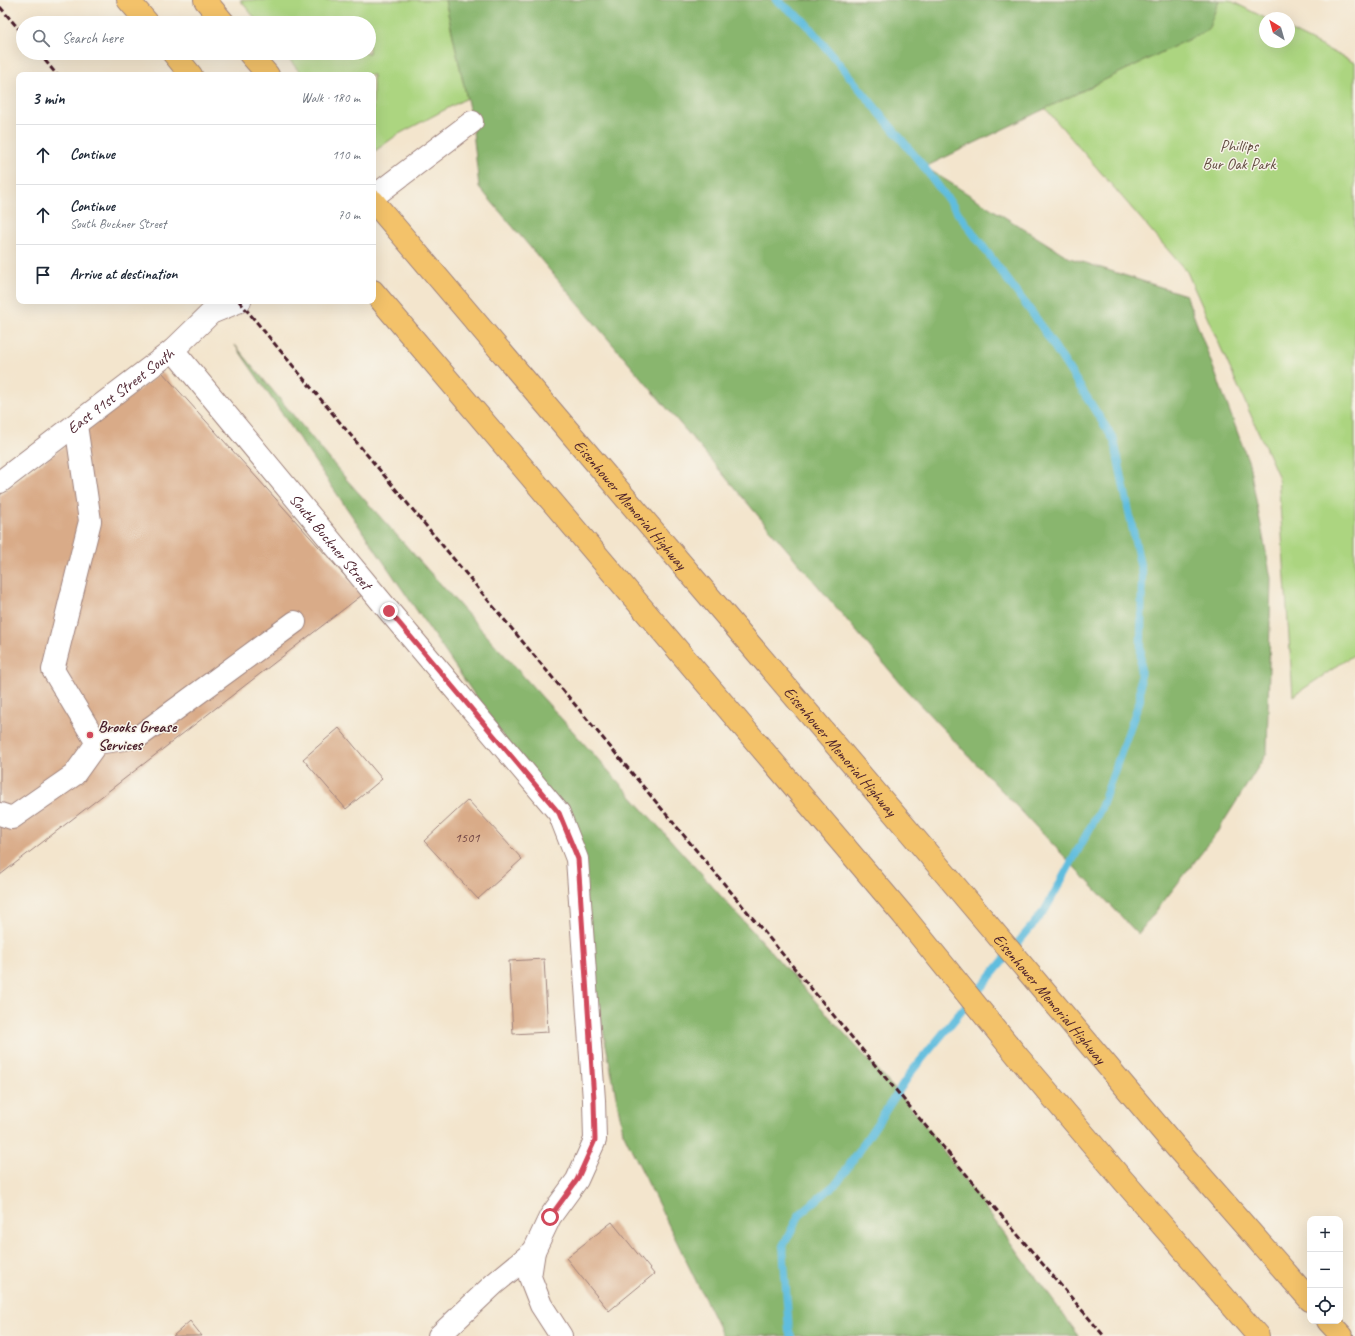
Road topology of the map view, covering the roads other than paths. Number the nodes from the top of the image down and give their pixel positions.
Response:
1 (128, 0) edge
2 (205, 0) edge
3 (142, 16) edge
4 (218, 16) edge
5 (179, 60) edge
6 (256, 60) edge
7 (189, 72) edge
8 (266, 72) edge
9 (472, 122) dead end
10 (376, 195) edge
11 (376, 205) edge
12 (376, 295) edge
13 (233, 304) edge
14 (173, 350) junction
15 (76, 425) junction
16 (0, 482) edge
17 (295, 622) dead end
18 (97, 743) junction
19 (0, 814) edge
20 (534, 1250) junction
21 (1307, 1297) edge
22 (1331, 1324) edge
23 (439, 1336) edge
24 (561, 1336) edge
25 (1258, 1336) edge
26 (1342, 1336) edge

1 - 3 main road
2 - 4 main road
5 - 7 main road
6 - 8 main road
9 - 10 street
11 - 21 main road, Eisenhower Memorial Highway
12 - 25 main road
13 - 14 street, East 91st Street South
14 - 15 street, East 91st Street South
14 - 20 street, South Buckner Street
15 - 16 street, East 91st Street South
15 - 18 street
17 - 18 street
18 - 19 street
20 - 23 street
20 - 24 street
22 - 26 main road

